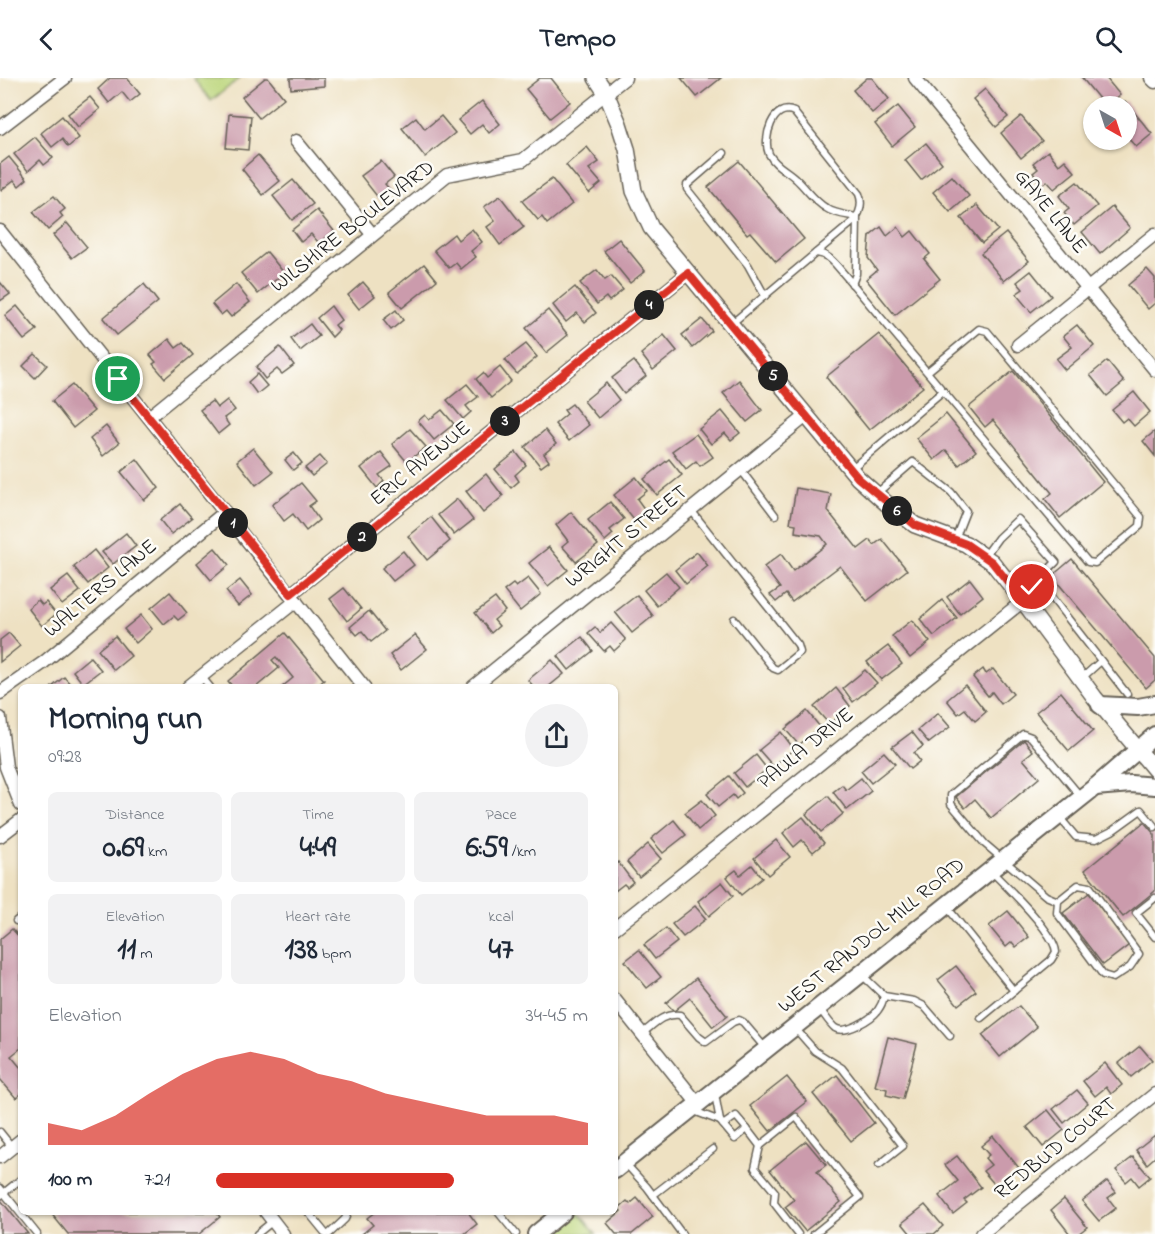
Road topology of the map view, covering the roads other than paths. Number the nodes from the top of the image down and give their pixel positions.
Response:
1 (65, 78) edge
2 (596, 78) edge
3 (625, 78) edge
4 (915, 78) edge
5 (1151, 78) edge
6 (1155, 82) edge
7 (606, 93) junction
8 (0, 128) edge
9 (296, 141) dead end
10 (724, 153) dead end
11 (857, 217) junction
12 (0, 231) edge
13 (372, 234) junction
14 (1155, 234) edge
15 (816, 253) junction
16 (688, 273) junction
17 (852, 284) junction
18 (1088, 288) junction
19 (765, 296) junction
20 (731, 325) junction
21 (1018, 345) dead end
22 (1155, 370) edge
23 (927, 372) junction
24 (943, 391) junction
25 (806, 416) junction
26 (149, 417) junction
27 (850, 469) junction
28 (741, 470) junction
29 (876, 494) junction
30 (692, 510) junction
31 (225, 512) junction
32 (775, 514) dead end
33 (955, 539) junction
34 (985, 557) junction
35 (1038, 580) junction
36 (293, 598) junction
37 (1023, 601) junction
38 (734, 619) dead end
39 (1101, 661) junction
40 (202, 676) junction
41 (1081, 679) junction
42 (192, 684) edge
43 (208, 684) edge
44 (362, 684) edge
45 (477, 684) edge
46 (0, 693) edge
47 (1127, 694) dead end
48 (1155, 704) edge
49 (1100, 705) junction
50 (0, 718) edge
51 (1155, 735) edge
52 (1137, 750) junction
53 (1155, 771) edge
54 (1155, 786) edge
55 (1095, 787) junction
56 (18, 797) edge
57 (1081, 798) junction
58 (1058, 815) junction
59 (18, 822) edge
60 (1155, 827) edge
61 (0, 836) edge
62 (1004, 859) junction
63 (990, 870) junction
64 (1155, 898) edge
65 (1058, 901) junction
66 (946, 905) junction
67 (618, 926) edge
68 (1155, 937) edge
69 (861, 974) junction
70 (1014, 991) junction
71 (884, 996) junction
72 (618, 1004) edge
73 (818, 1007) junction
74 (981, 1018) dead end
75 (794, 1027) junction
76 (642, 1034) junction
77 (950, 1036) dead end
78 (766, 1049) junction
79 (715, 1090) junction
80 (1155, 1094) edge
81 (694, 1107) junction
82 (722, 1123) junction
83 (747, 1129) junction
84 (0, 1132) edge
85 (16, 1143) edge
86 (760, 1146) junction
87 (713, 1149) dead end
88 (0, 1157) edge
89 (879, 1165) dead end
90 (620, 1166) edge
91 (18, 1181) edge
92 (1, 1192) edge
93 (654, 1195) junction
94 (18, 1212) edge
95 (21, 1215) edge
96 (311, 1215) edge
97 (347, 1215) edge
98 (500, 1215) edge
99 (559, 1215) edge
100 (269, 1217) edge
101 (37, 1234) edge
102 (257, 1234) edge
103 (283, 1234) edge
104 (327, 1234) edge
105 (516, 1234) edge
106 (536, 1234) edge
107 (682, 1234) edge
108 (798, 1234) edge
109 (814, 1234) edge
110 (981, 1234) edge

1 - 8 street
2 - 7 street
3 - 7 street, WILSHIRE BOULEVARD
4 - 18 street, GAYE LANE
5 - 6 street
7 - 13 street, WILSHIRE BOULEVARD
7 - 16 street
9 - 13 street
10 - 19 lane
11 - 11 lane
11 - 15 lane
11 - 17 lane
12 - 26 street
13 - 26 street, WILSHIRE BOULEVARD
14 - 18 street
15 - 17 lane
15 - 19 lane
16 - 20 street
16 - 36 street, ERIC AVENUE
17 - 23 lane
18 - 21 street
18 - 22 street, GAYE LANE
19 - 20 lane
20 - 25 street
23 - 24 lane
23 - 24 lane
24 - 27 lane
25 - 27 street
25 - 28 street, WRIGHT STREET
26 - 31 street
27 - 29 street
28 - 30 street, WRIGHT STREET
28 - 32 lane
29 - 33 street
29 - 33 lane
30 - 38 lane
30 - 45 street, WRIGHT STREET
31 - 36 street
31 - 46 street, WALTERS LANE
33 - 34 street
34 - 35 lane
34 - 37 street
35 - 37 lane
35 - 39 lane
36 - 40 street, ERIC AVENUE
36 - 44 street
37 - 41 street
37 - 67 street, PAULA DRIVE
39 - 41 lane
39 - 47 lane
40 - 42 street, ERIC AVENUE
40 - 43 lane
41 - 49 street
48 - 49 main road
49 - 52 street
50 - 56 street
51 - 52 main road, WEST RANDOL MILL ROAD
52 - 53 street
52 - 55 main road, WEST RANDOL MILL ROAD
54 - 55 main road
55 - 57 main road, WEST RANDOL MILL ROAD
57 - 58 main road, WEST RANDOL MILL ROAD
57 - 62 lane
58 - 60 lane
58 - 62 main road, WEST RANDOL MILL ROAD
59 - 61 street
62 - 63 main road, WEST RANDOL MILL ROAD
62 - 65 lane
63 - 66 main road, WEST RANDOL MILL ROAD
63 - 70 lane
64 - 68 lane
65 - 65 lane
66 - 69 main road, WEST RANDOL MILL ROAD
66 - 70 lane
69 - 71 lane
69 - 73 main road, WEST RANDOL MILL ROAD
70 - 74 lane
71 - 73 lane
71 - 77 lane
72 - 76 street
73 - 75 main road, WEST RANDOL MILL ROAD
75 - 78 main road, WEST RANDOL MILL ROAD
75 - 89 lane
76 - 78 lane
76 - 81 street
78 - 79 main road, WEST RANDOL MILL ROAD
79 - 81 main road, WEST RANDOL MILL ROAD
79 - 82 lane
80 - 110 street, REDBUD COURT
81 - 82 lane
81 - 90 main road, WEST RANDOL MILL ROAD
82 - 83 lane
82 - 83 lane
83 - 86 lane
84 - 85 lane
85 - 88 street
86 - 108 lane
86 - 109 lane
87 - 93 lane
90 - 93 lane
91 - 92 lane
92 - 94 lane
93 - 107 lane
95 - 101 lane
96 - 104 lane
97 - 104 lane
98 - 105 lane
99 - 106 main road
100 - 102 lane
100 - 103 street

